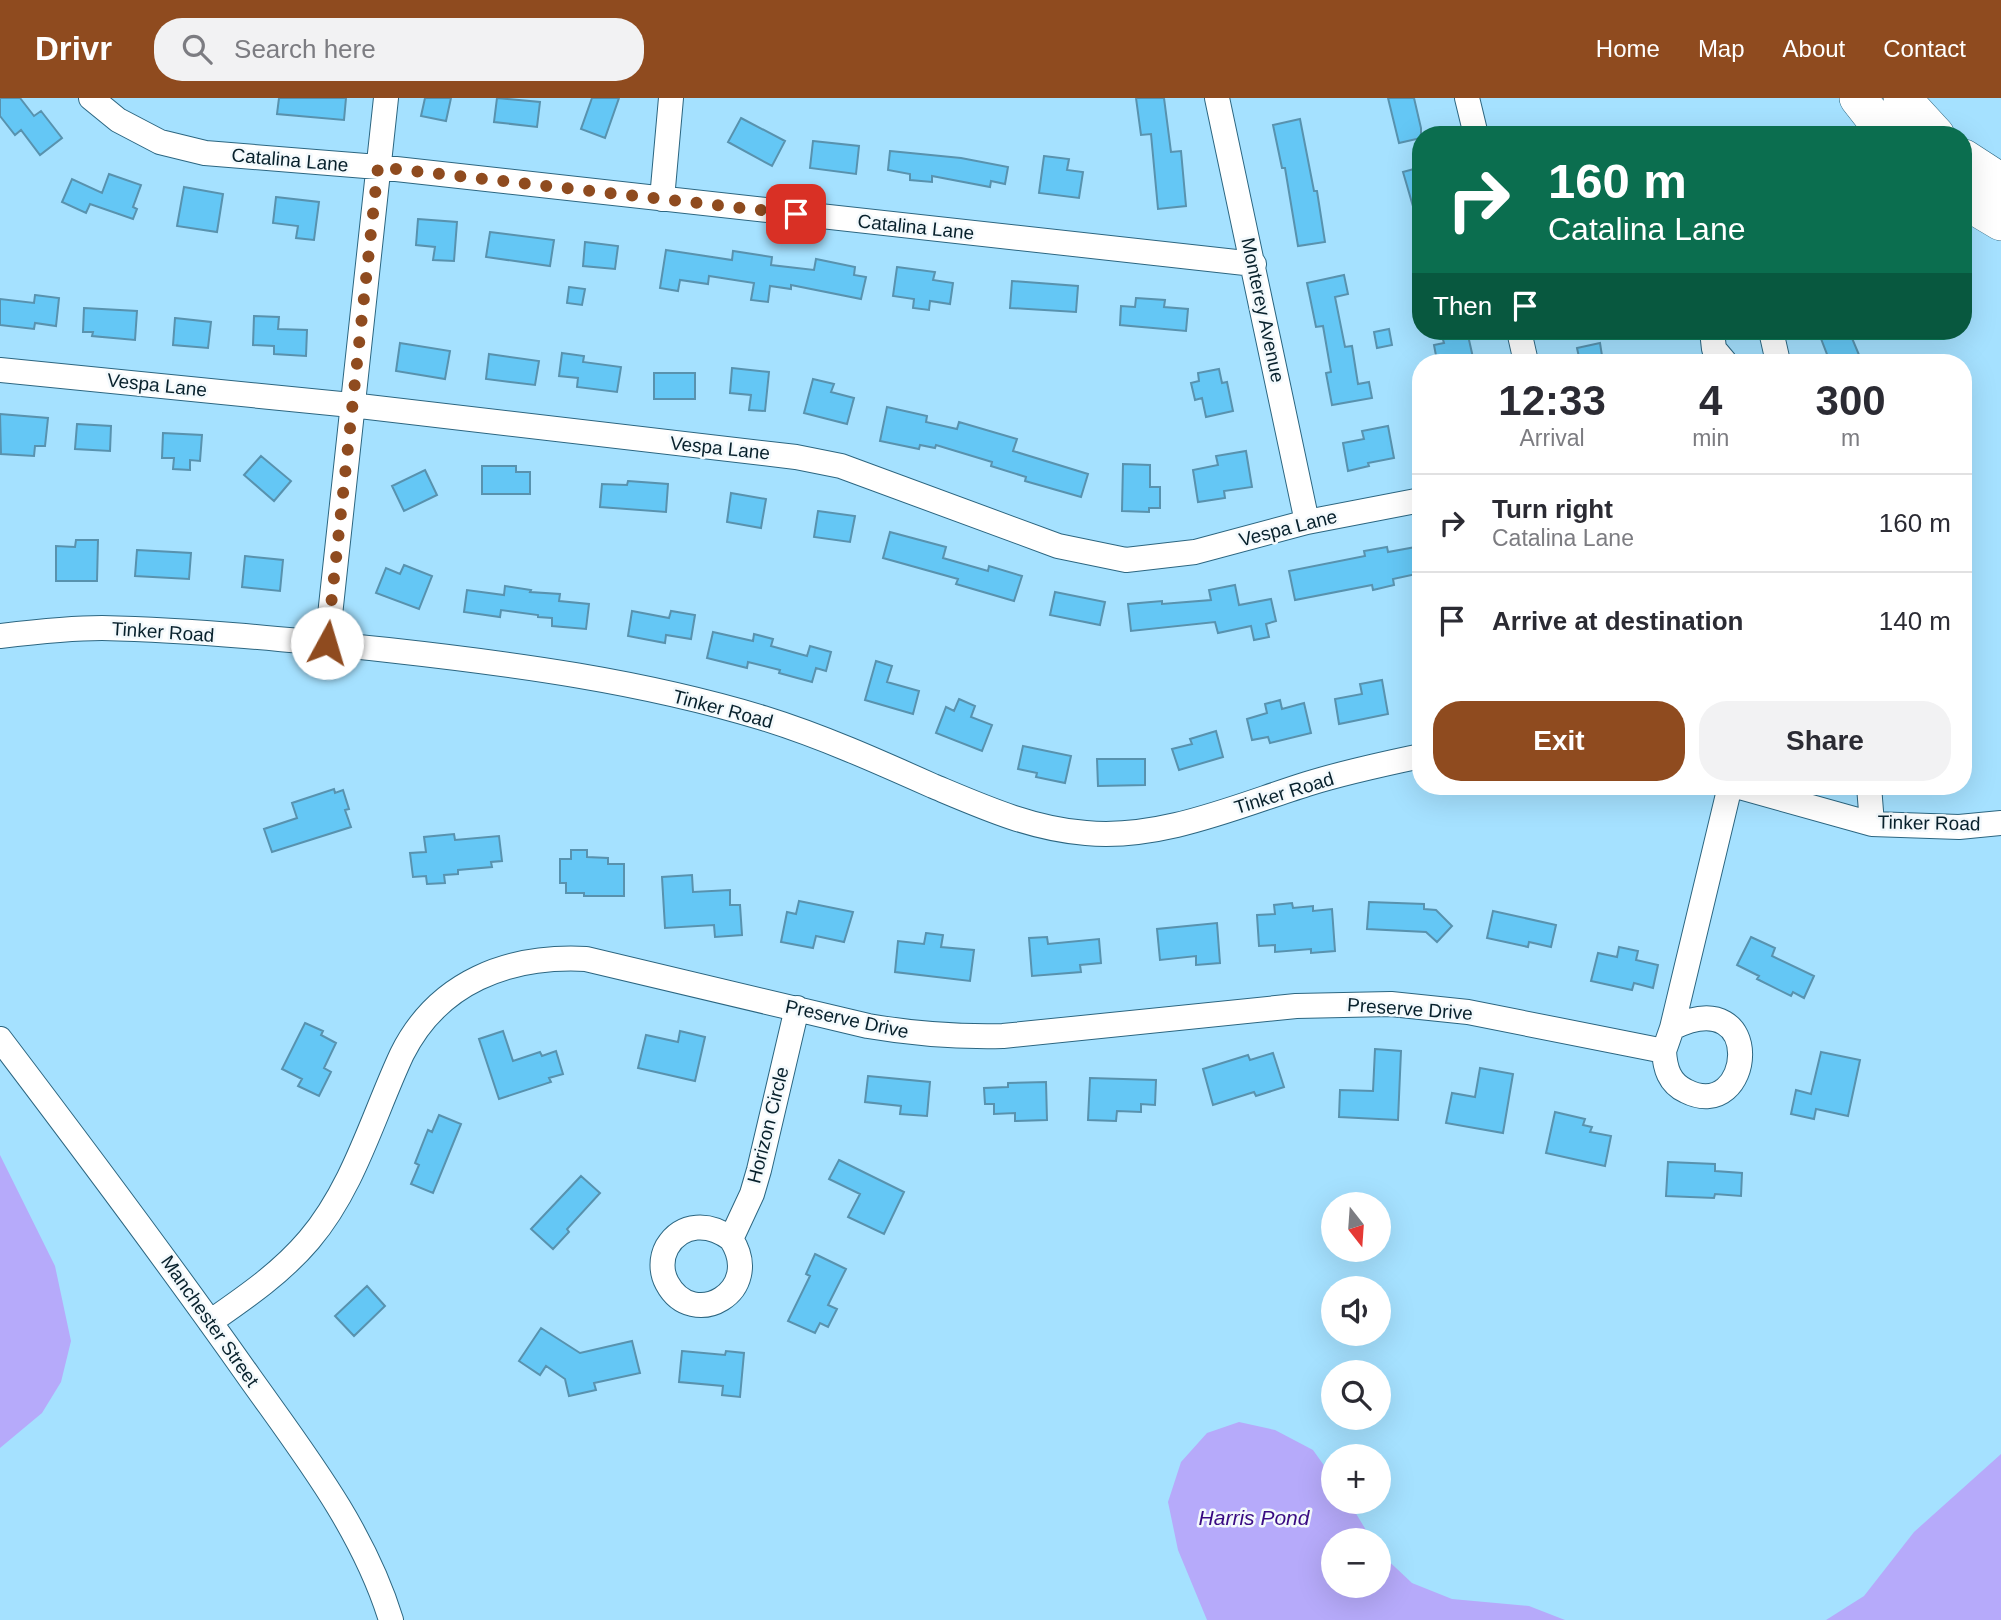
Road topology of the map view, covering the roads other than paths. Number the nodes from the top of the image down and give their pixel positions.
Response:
1 (91, 98) edge
2 (386, 98) edge
3 (671, 98) edge
4 (1217, 98) edge
5 (1468, 98) edge
6 (1858, 98) edge
7 (1902, 98) edge
8 (1474, 126) edge
9 (1880, 126) edge
10 (1928, 126) edge
11 (1972, 163) edge
12 (378, 167) junction
13 (2001, 182) edge
14 (662, 199) junction
15 (1972, 205) edge
16 (2001, 222) edge
17 (1254, 264) junction
18 (0, 370) edge
19 (351, 405) junction
20 (1412, 502) edge
21 (1307, 522) junction
22 (0, 636) edge
23 (327, 643) junction
24 (1412, 758) edge
25 (1728, 795) edge
26 (1768, 795) edge
27 (1870, 795) edge
28 (2001, 823) edge
29 (1872, 824) junction
30 (797, 1008) junction
31 (0, 1040) edge
32 (731, 1239) dead end
33 (210, 1322) junction
34 (391, 1620) edge

1 - 12 street, Catalina Lane
2 - 12 street
3 - 14 street
4 - 17 street, Monterey Avenue
5 - 8 street
6 - 9 highway
7 - 10 highway
11 - 13 highway
12 - 14 street, Catalina Lane
12 - 19 street
14 - 17 street, Catalina Lane
15 - 16 highway
17 - 21 street, Monterey Avenue
18 - 19 street, Vespa Lane
19 - 21 street, Vespa Lane
19 - 23 street
20 - 21 street, Vespa Lane
22 - 23 street, Tinker Road
23 - 24 street, Tinker Road
25 - 30 street, Preserve Drive
26 - 29 street, Tinker Road
27 - 29 street
28 - 29 street, Tinker Road
30 - 32 street, Horizon Circle
30 - 33 street, Preserve Drive
31 - 33 street, Manchester Street
33 - 34 street, Manchester Street

